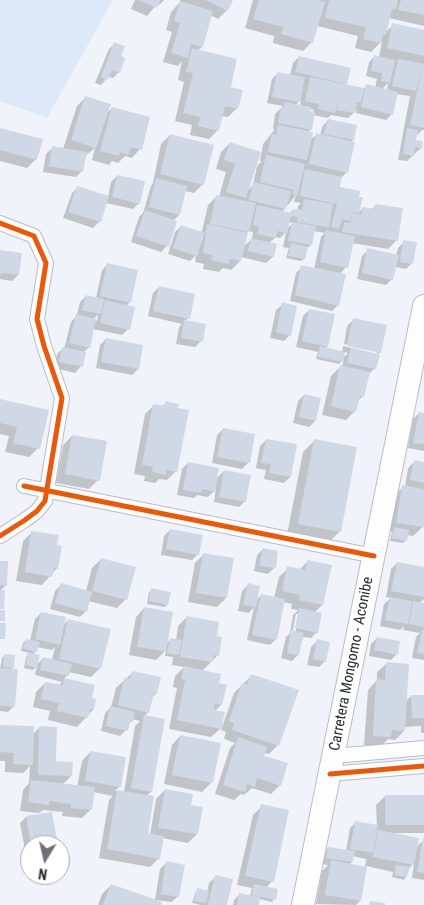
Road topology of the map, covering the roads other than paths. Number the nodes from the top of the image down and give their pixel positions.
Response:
1 (0, 222) edge
2 (423, 318) edge
3 (24, 486) dead end
4 (48, 490) junction
5 (0, 536) edge
6 (374, 556) junction
7 (424, 748) edge
8 (332, 765) junction
9 (424, 766) edge
10 (303, 905) edge

1 - 4 street
2 - 6 main road, Carretera Mongomo - Aconibe
3 - 4 street
4 - 5 street
4 - 6 street
6 - 8 main road, Carretera Mongomo - Aconibe
7 - 8 street
8 - 9 street
8 - 10 main road, Carretera Mongomo - Aconibe

